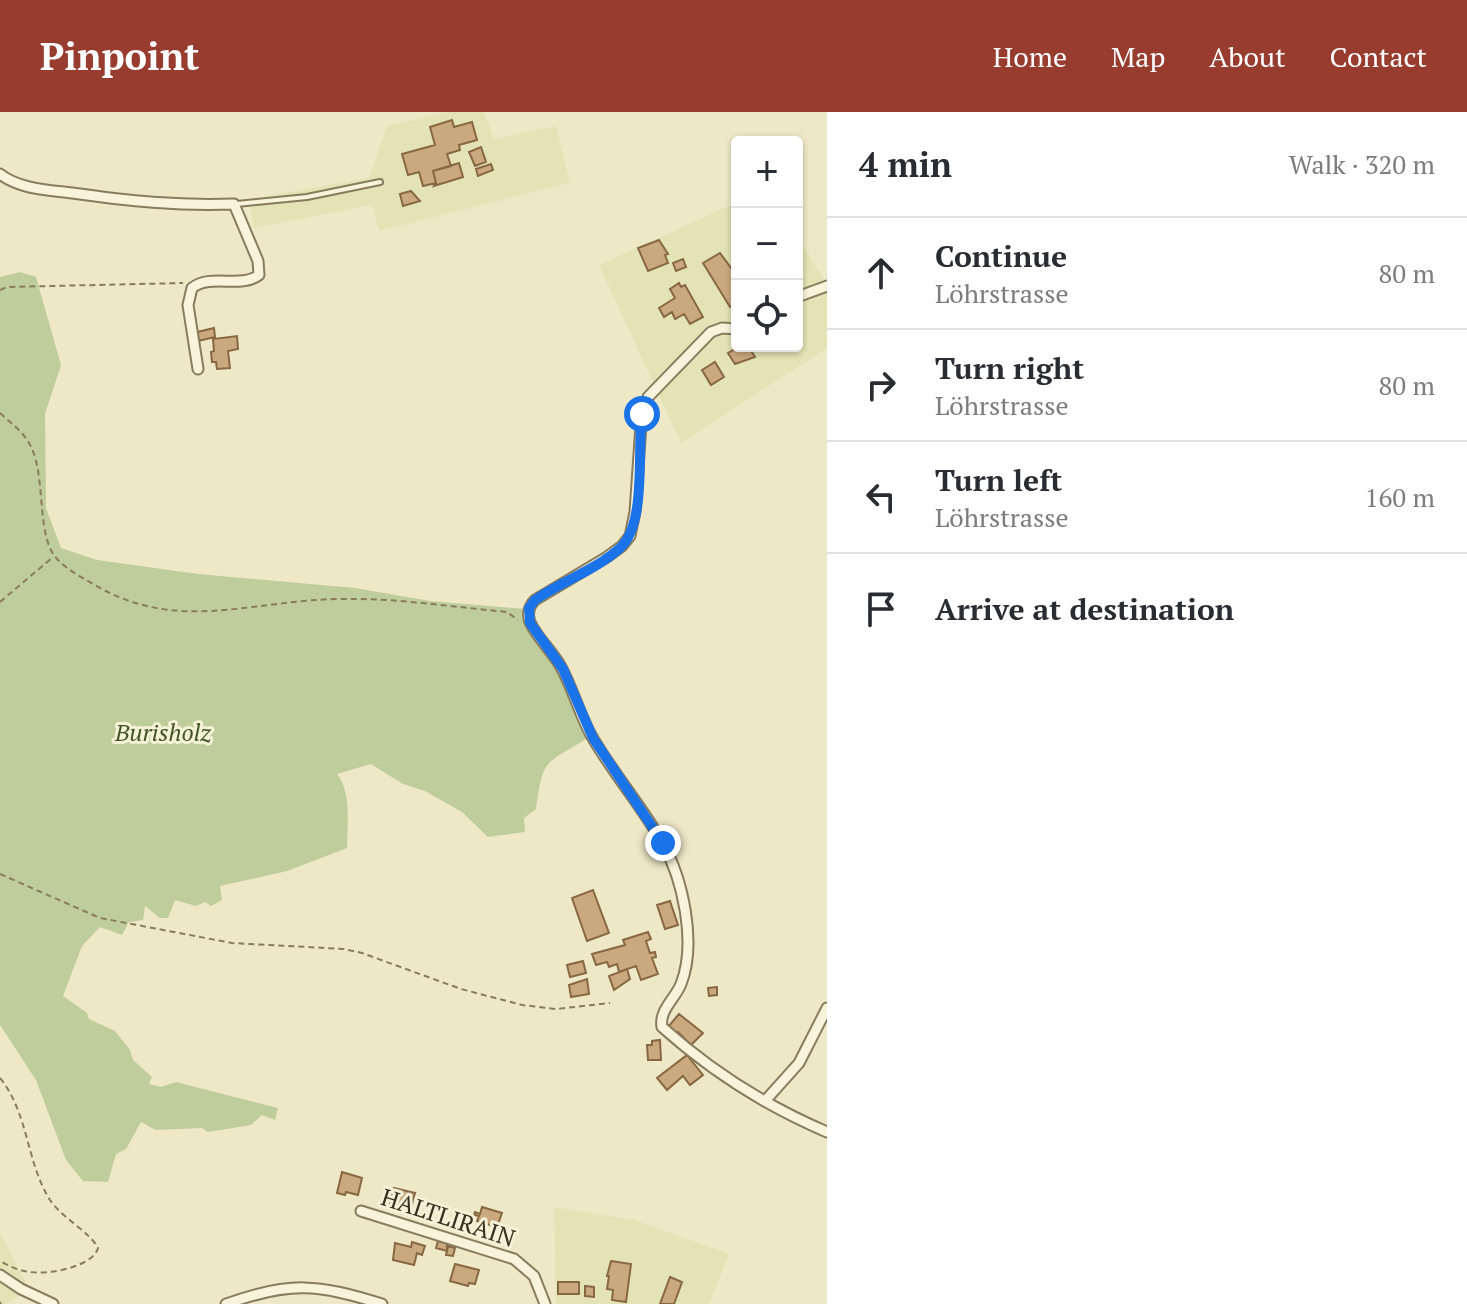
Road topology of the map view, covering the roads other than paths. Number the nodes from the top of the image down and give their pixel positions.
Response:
1 (0, 174) edge
2 (380, 182) dead end
3 (234, 204) junction
4 (827, 286) edge
5 (803, 296) edge
6 (731, 329) edge
7 (198, 369) dead end
8 (827, 1008) edge
9 (765, 1101) junction
10 (827, 1132) edge
11 (361, 1211) dead end
12 (0, 1275) edge
13 (53, 1304) edge
14 (226, 1304) edge
15 (382, 1304) edge
16 (545, 1304) edge

1 - 3 street
2 - 3 lane
3 - 7 street
4 - 5 street
6 - 9 street
8 - 9 street
9 - 10 street
11 - 16 street, HALTLIRAIN
12 - 13 street
14 - 15 street

